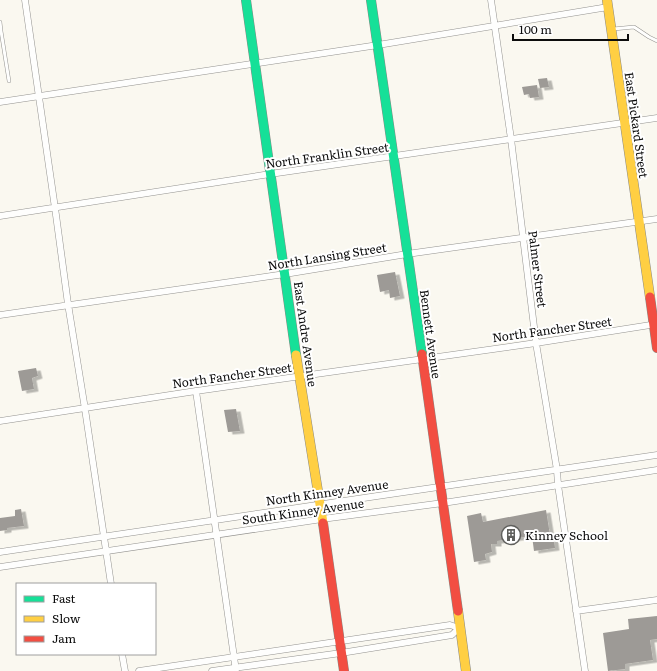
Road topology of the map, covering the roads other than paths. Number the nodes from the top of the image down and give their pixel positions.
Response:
1 (25, 0) edge
2 (246, 0) edge
3 (371, 0) edge
4 (492, 0) edge
5 (608, 4) edge
6 (0, 22) edge
7 (495, 26) junction
8 (612, 30) junction
9 (1, 32) edge
10 (657, 41) edge
11 (378, 45) junction
12 (256, 63) junction
13 (9, 81) dead end
14 (39, 96) junction
15 (0, 102) edge
16 (657, 118) edge
17 (625, 122) junction
18 (511, 139) junction
19 (393, 156) junction
20 (270, 174) junction
21 (55, 208) junction
22 (0, 216) edge
23 (657, 219) edge
24 (639, 222) junction
25 (522, 237) junction
26 (408, 254) junction
27 (285, 274) junction
28 (68, 304) junction
29 (0, 315) edge
30 (655, 324) edge
31 (536, 343) junction
32 (657, 348) edge
33 (423, 358) junction
34 (300, 376) junction
35 (196, 391) junction
36 (85, 409) junction
37 (0, 422) edge
38 (657, 455) edge
39 (557, 470) junction
40 (657, 470) edge
41 (558, 485) junction
42 (440, 486) junction
43 (443, 502) junction
44 (320, 505) junction
45 (214, 519) junction
46 (322, 519) junction
47 (216, 534) junction
48 (104, 536) junction
49 (106, 551) junction
50 (0, 552) edge
51 (0, 567) edge
52 (111, 583) edge
53 (657, 600) edge
54 (576, 611) junction
55 (460, 628) junction
56 (339, 641) junction
57 (341, 653) junction
58 (122, 655) edge
59 (234, 658) junction
60 (236, 669) edge
61 (125, 671) edge
62 (139, 671) edge
63 (212, 671) edge
64 (344, 671) edge
65 (466, 671) edge
66 (585, 671) edge

1 - 14 street
2 - 12 street, East Andre Avenue
3 - 11 street, Bennett Avenue
4 - 7 street, Palmer Street
5 - 7 street
5 - 8 street, East Pickard Street
6 - 9 lane
7 - 11 street
7 - 18 street, Palmer Street
8 - 10 lane
8 - 17 street, East Pickard Street
9 - 13 lane
11 - 12 street
11 - 19 street, Bennett Avenue
12 - 14 street
12 - 20 street, East Andre Avenue
14 - 15 street
14 - 21 street
16 - 17 street, North Franklin Street
17 - 18 street, North Franklin Street
17 - 24 street, East Pickard Street
18 - 19 street, North Franklin Street
18 - 25 street, Palmer Street
19 - 20 street, North Franklin Street
19 - 26 street, Bennett Avenue
20 - 21 street, North Franklin Street
20 - 27 street, East Andre Avenue
21 - 22 street, North Franklin Street
21 - 28 street
23 - 24 street, North Lansing Street
24 - 25 street, North Lansing Street
24 - 30 street, East Pickard Street
25 - 26 street, North Lansing Street
25 - 31 street, Palmer Street
26 - 27 street, North Lansing Street
26 - 33 street, Bennett Avenue
27 - 28 street, North Lansing Street
27 - 34 street, East Andre Avenue
28 - 29 street, North Lansing Street
28 - 36 street
30 - 31 street, North Fancher Street
30 - 32 street, East Pickard Street
31 - 33 street, North Fancher Street
31 - 39 street, Palmer Street
33 - 34 street, North Fancher Street
33 - 42 street, Bennett Avenue
34 - 35 street, North Fancher Street
34 - 44 street, East Andre Avenue
35 - 36 street, North Fancher Street
35 - 45 street
36 - 37 street, North Fancher Street
36 - 48 street
38 - 39 street, North Kinney Avenue
39 - 41 street, Palmer Street
39 - 42 street, North Kinney Avenue
40 - 41 street, South Kinney Avenue
41 - 43 street, South Kinney Avenue
41 - 54 street, Palmer Street
42 - 43 street, Bennett Avenue
42 - 44 street, North Kinney Avenue
43 - 46 street, South Kinney Avenue
43 - 55 street, Bennett Avenue
44 - 45 street, North Kinney Avenue
44 - 46 street, East Andre Avenue
45 - 47 street
45 - 48 street, North Kinney Avenue
46 - 47 street, South Kinney Avenue
46 - 56 street, East Andre Avenue
47 - 49 street, South Kinney Avenue
47 - 59 street
48 - 49 street
48 - 50 street, North Kinney Avenue
49 - 51 street, South Kinney Avenue
49 - 52 street
53 - 54 street
54 - 66 street, Palmer Street
55 - 56 street
55 - 57 street
55 - 65 street, Bennett Avenue
56 - 57 street, East Andre Avenue
56 - 59 street
57 - 60 street
57 - 64 street, East Andre Avenue
58 - 61 street
59 - 60 street
59 - 62 street
60 - 63 street

